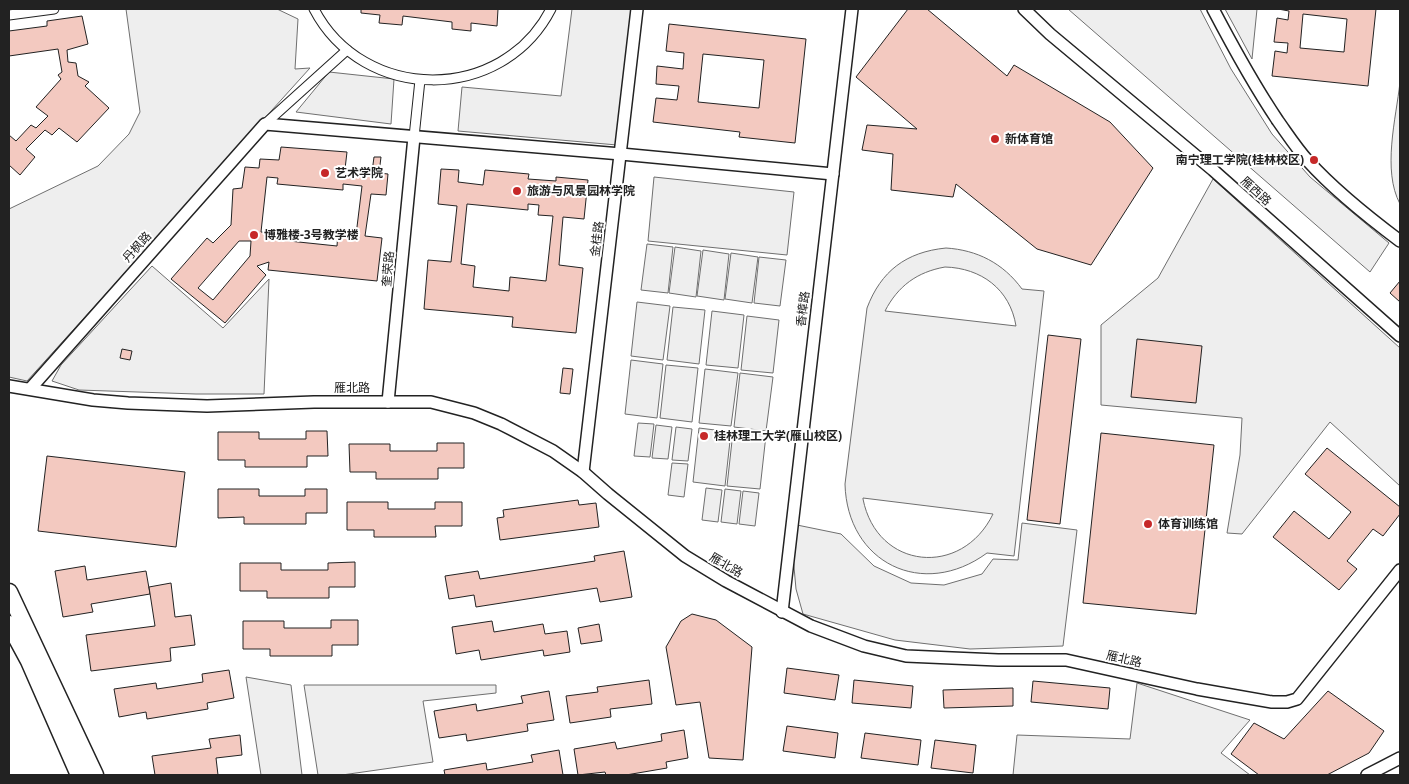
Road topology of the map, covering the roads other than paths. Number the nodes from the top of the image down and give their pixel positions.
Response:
1 (54, 9) edge
2 (314, 9) edge
3 (551, 9) edge
4 (638, 9) edge
5 (852, 9) edge
6 (1024, 9) edge
7 (1213, 9) edge
8 (9, 15) edge
9 (347, 50) junction
10 (420, 80) junction
11 (265, 124) junction
12 (414, 137) junction
13 (622, 154) junction
14 (833, 174) junction
15 (1400, 241) edge
16 (1400, 336) edge
17 (9, 386) edge
18 (30, 389) junction
19 (388, 402) junction
20 (583, 472) junction
21 (1400, 570) edge
22 (9, 592) edge
23 (782, 612) junction
24 (9, 624) edge
25 (1400, 758) edge
26 (79, 775) edge
27 (95, 775) edge
28 (1367, 775) edge

1 - 8 street
2 - 9 street
3 - 10 street
4 - 13 street, 金桂路
5 - 14 street, 香樟路
6 - 16 street, 雁西路
7 - 15 street
9 - 10 street
9 - 11 street
10 - 12 street
11 - 12 street
11 - 18 street, 丹枫路
12 - 13 street
12 - 19 street, 奎荣路
13 - 14 street
13 - 20 street, 金桂路
14 - 23 street, 香樟路
17 - 18 street, 雁北路
18 - 19 street, 雁北路
19 - 20 street, 雁北路
20 - 23 street, 雁北路
21 - 23 street, 雁北路
22 - 27 main road
24 - 26 main road
25 - 28 street

